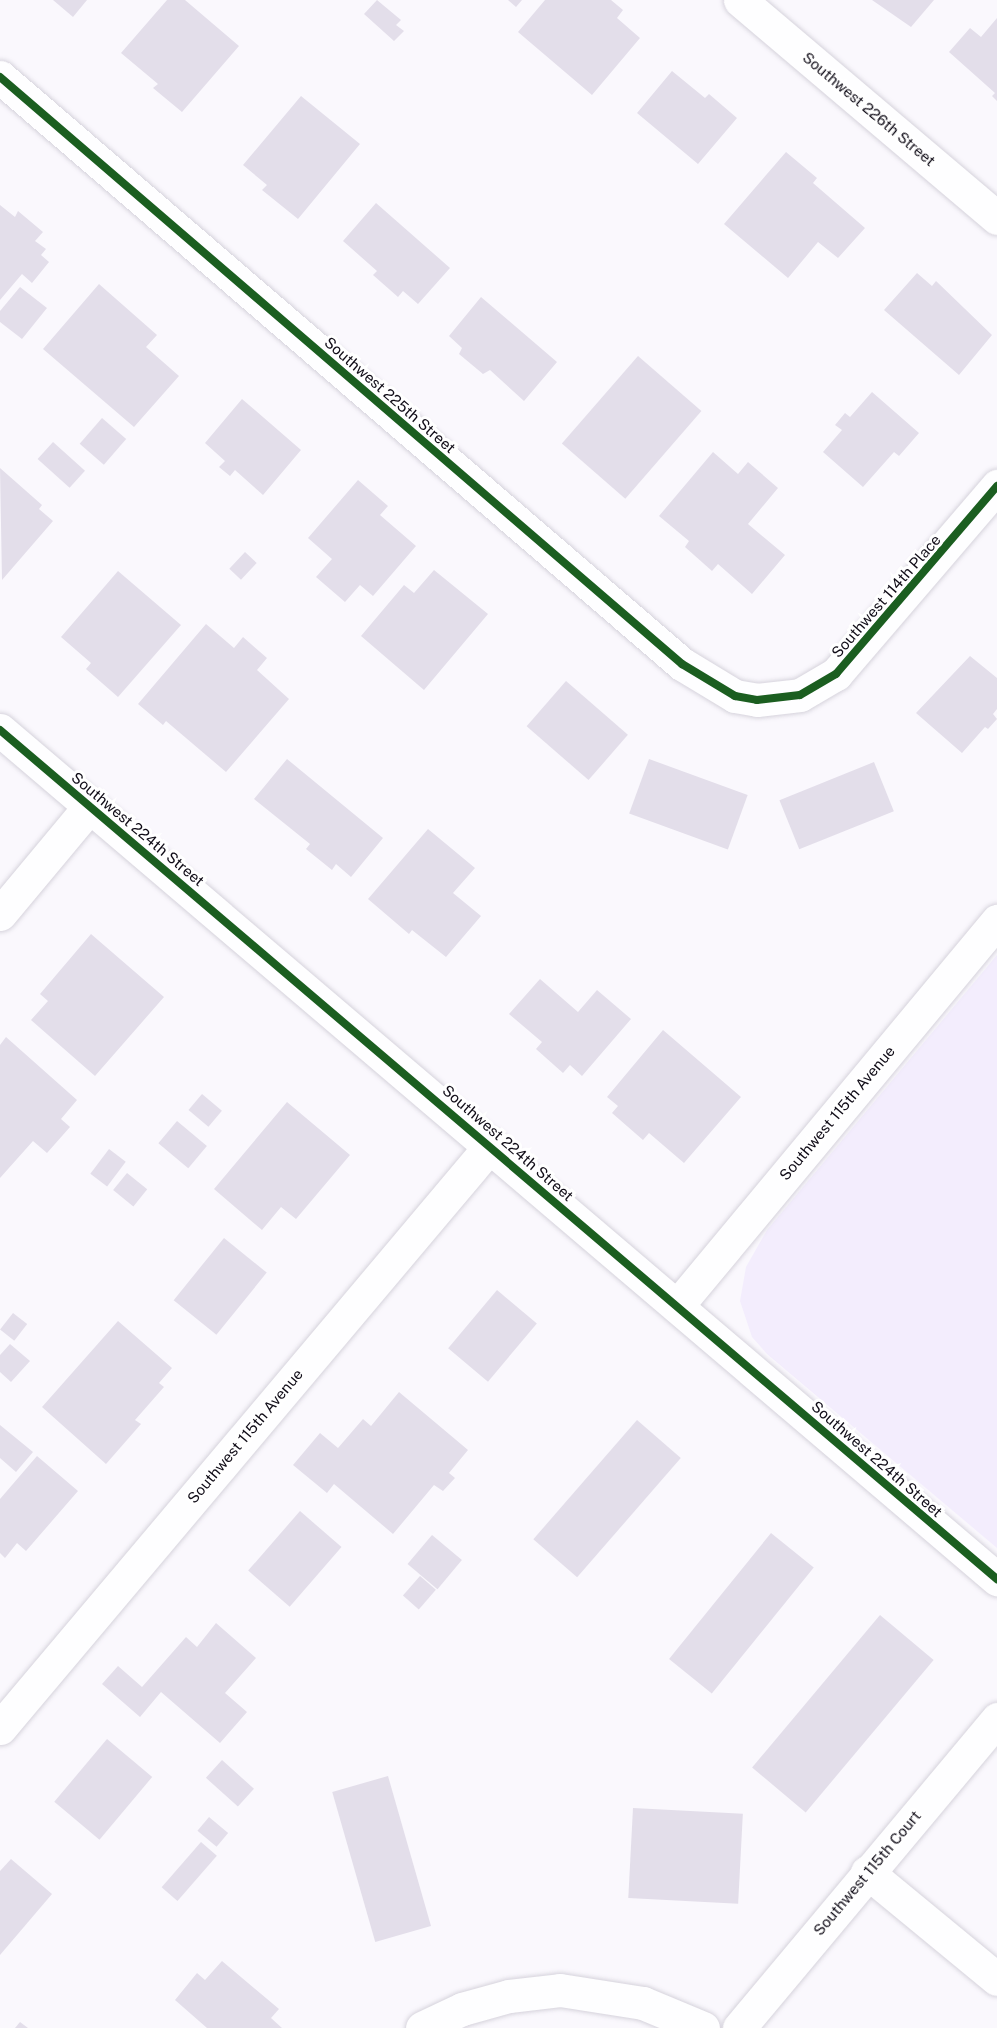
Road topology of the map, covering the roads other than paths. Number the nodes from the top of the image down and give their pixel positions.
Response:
1 (740, 0) edge
2 (0, 77) edge
3 (997, 218) edge
4 (997, 486) edge
5 (779, 699) joint
6 (0, 730) edge
7 (90, 806) junction
8 (0, 914) edge
9 (997, 921) edge
10 (490, 1145) junction
11 (677, 1306) junction
12 (997, 1580) edge
13 (997, 1719) edge
14 (0, 1728) edge
15 (867, 1872) junction
16 (997, 1979) edge
17 (422, 2028) edge
18 (703, 2028) edge
19 (739, 2028) edge

1 - 3 street, Southwest 226th Street
2 - 5 street, Southwest 225th Street
4 - 5 street, Southwest 114th Place
6 - 7 street, Southwest 224th Street
7 - 8 street
7 - 10 street, Southwest 224th Street
9 - 11 street, Southwest 115th Avenue
10 - 11 street, Southwest 224th Street
10 - 14 street, Southwest 115th Avenue
11 - 12 street, Southwest 224th Street
13 - 15 street, Southwest 115th Court
15 - 16 street
15 - 19 street, Southwest 115th Court
17 - 18 street

